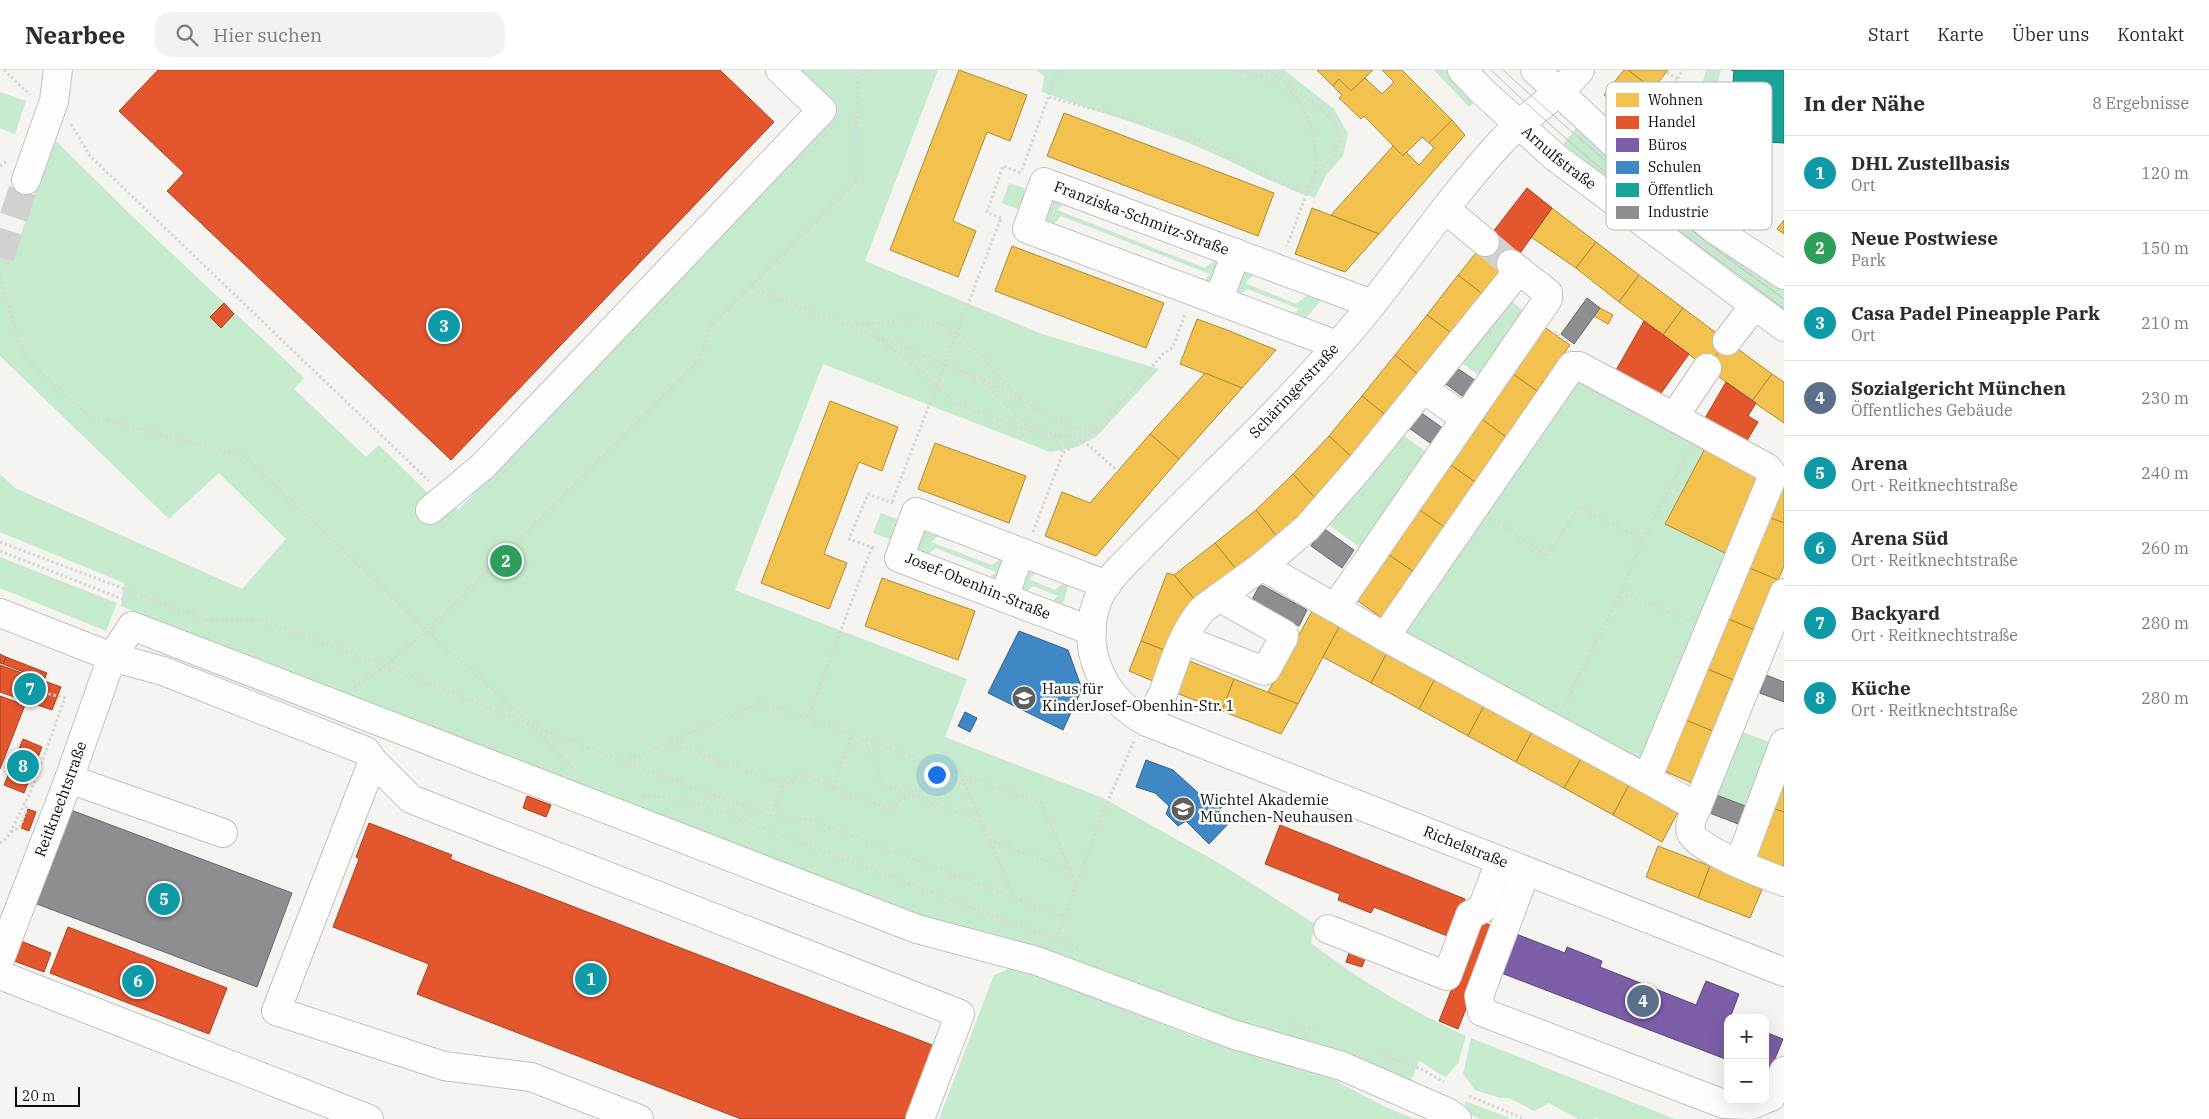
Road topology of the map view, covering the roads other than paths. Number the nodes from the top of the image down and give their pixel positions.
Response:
1 (58, 70) edge
2 (780, 70) edge
3 (1462, 70) edge
4 (1535, 70) edge
5 (1580, 70) edge
6 (1559, 91) junction
7 (1519, 125) junction
8 (1606, 135) edge
9 (26, 180) tunnel mouth
10 (1606, 195) edge
11 (1445, 209) junction
12 (1652, 230) edge
13 (1716, 230) edge
14 (1485, 242) tunnel mouth
15 (1236, 253) junction
16 (1784, 275) edge
17 (1218, 301) junction
18 (1372, 304) junction
19 (1754, 306) junction
20 (1784, 327) edge
21 (1727, 341) dead end
22 (1337, 345) junction
23 (1707, 368) dead end
24 (1423, 389) junction
25 (1674, 417) junction
26 (1465, 418) junction
27 (438, 503) road end
28 (1022, 553) junction
29 (1262, 566) junction
30 (1107, 585) junction
31 (1784, 593) edge
32 (1220, 597) junction
33 (1004, 598) junction
34 (1336, 608) junction
35 (0, 613) edge
36 (1092, 631) junction
37 (1385, 637) junction
38 (1185, 640) junction
39 (1773, 652) edge
40 (112, 657) junction
41 (1147, 722) junction
42 (1784, 743) edge
43 (373, 762) junction
44 (69, 779) junction
45 (1646, 779) junction
46 (1697, 807) junction
47 (223, 833) dead end
48 (1500, 861) junction
49 (1739, 864) junction
50 (1526, 871) junction
51 (1784, 882) edge
52 (1328, 929) dead end
53 (3, 947) edge
54 (1783, 969) edge
55 (0, 975) edge
56 (1784, 1071) edge
57 (1769, 1098) edge
58 (1724, 1104) edge
59 (1724, 1104) edge
60 (1754, 1104) edge
61 (1460, 1106) edge
62 (369, 1119) edge
63 (639, 1119) edge
64 (920, 1119) edge

1 - 9 street
2 - 27 street
3 - 7 street, Arnulfstraße
4 - 6 street
5 - 6 street, Schäringerstraße
6 - 7 street, Schäringerstraße
6 - 8 street
7 - 10 street, Arnulfstraße
7 - 11 street, Schäringerstraße
11 - 14 street
11 - 18 street, Schäringerstraße
12 - 19 street, Arnulfstraße
13 - 16 street
15 - 17 street
15 - 17 street, Franziska-Schmitz-Straße
15 - 18 street, Franziska-Schmitz-Straße
17 - 22 street
18 - 22 street, Schäringerstraße
19 - 20 street, Arnulfstraße
19 - 21 street
22 - 30 street, Schäringerstraße
23 - 25 street
24 - 26 street
24 - 26 street
24 - 29 street
25 - 37 street
25 - 45 street
26 - 34 street
28 - 30 street
28 - 33 street
28 - 33 street, Josef-Obenhin-Straße
29 - 32 street
29 - 34 street
30 - 36 street, Schäringerstraße
31 - 39 street
32 - 38 street
32 - 38 street
33 - 36 street, Josef-Obenhin-Straße
34 - 37 street
35 - 40 street
36 - 41 street, Schäringerstraße
37 - 45 street
38 - 41 street
39 - 46 street
40 - 43 street
40 - 44 street, Reitknechtstraße
40 - 61 street, Reitknechtstraße
41 - 48 street, Richelstraße
42 - 49 street
43 - 63 street
43 - 64 street
44 - 47 street
44 - 53 street, Reitknechtstraße
45 - 46 street
46 - 49 street
48 - 50 street, Richelstraße
48 - 52 street
49 - 51 street
50 - 54 street, Richelstraße
50 - 59 street
55 - 62 street
56 - 57 street
58 - 60 street

